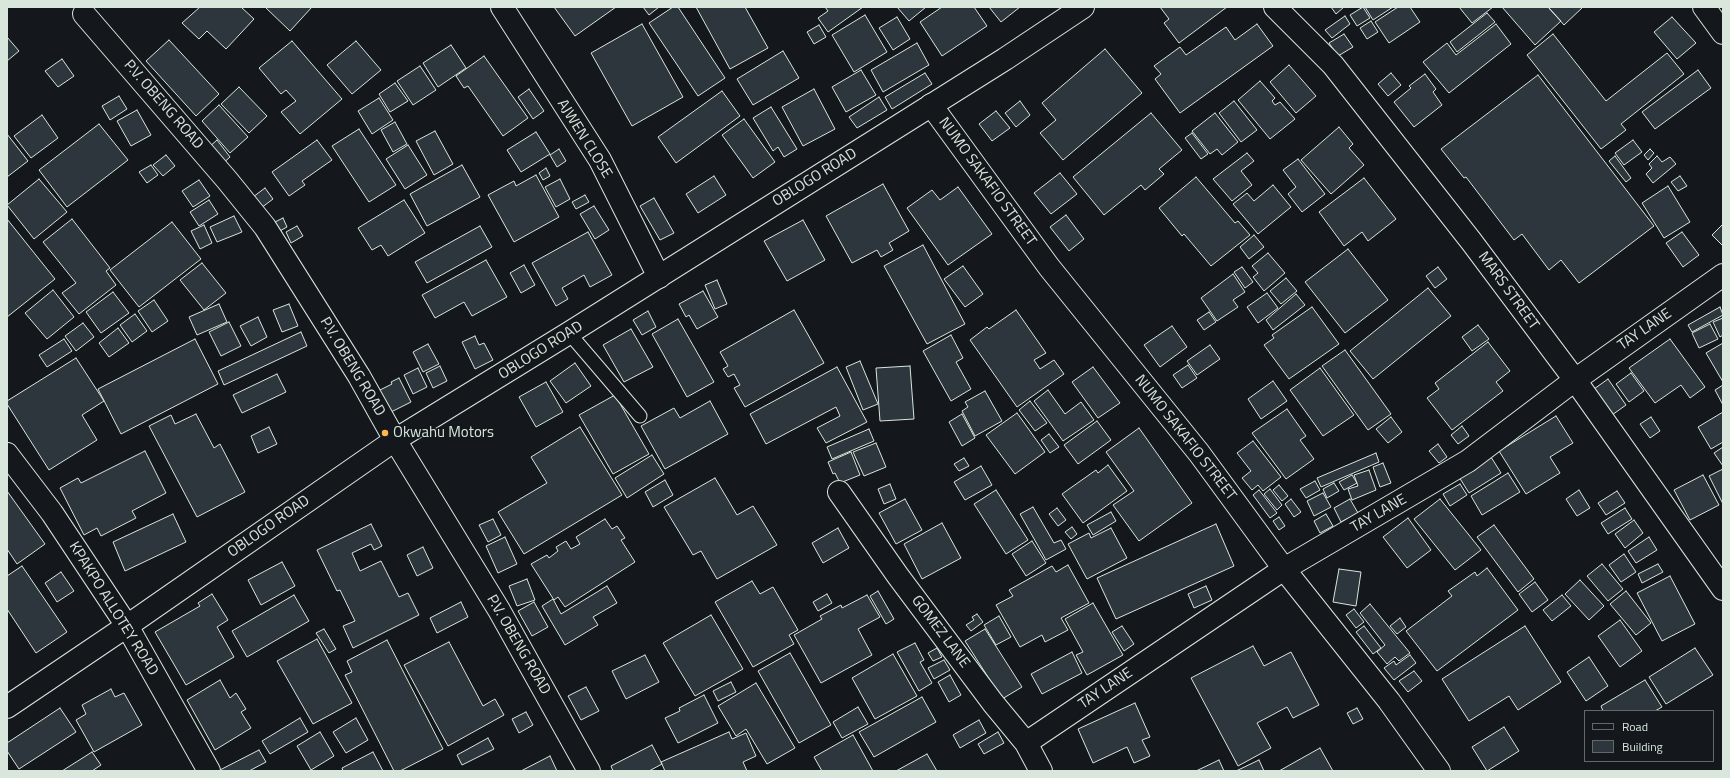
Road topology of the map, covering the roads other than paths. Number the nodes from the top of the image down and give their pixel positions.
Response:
1 (502, 7) edge
2 (1083, 7) edge
3 (1275, 7) edge
4 (1704, 7) edge
5 (84, 14) dead end
6 (1723, 33) edge
7 (931, 105) junction
8 (1723, 274) edge
9 (659, 277) junction
10 (569, 333) junction
11 (1575, 380) junction
12 (640, 416) dead end
13 (395, 440) junction
14 (7, 454) edge
15 (839, 492) dead end
16 (1284, 569) junction
17 (1723, 589) edge
18 (127, 626) junction
19 (7, 707) edge
20 (1026, 743) junction
21 (209, 771) edge
22 (589, 771) edge
23 (1041, 771) edge
24 (1439, 771) edge

1 - 9 street, AJWEN CLOSE
2 - 7 street, OBLOGO ROAD
3 - 11 street, MARS STREET
4 - 6 street
5 - 13 street, P.V. OBENG ROAD
7 - 9 street, OBLOGO ROAD
7 - 16 street, NUMO SAKAFIO STREET
8 - 11 street, TAY LANE
9 - 10 street, OBLOGO ROAD
10 - 12 lane
10 - 13 street, OBLOGO ROAD
11 - 16 street, TAY LANE
11 - 17 street, MARS STREET
13 - 18 street, OBLOGO ROAD
13 - 22 street, P.V. OBENG ROAD
14 - 18 street, KPAKPO ALLOTEY ROAD
15 - 20 street, GOMEZ LANE
16 - 20 street, TAY LANE
16 - 24 street, NUMO SAKAFIO STREET
18 - 19 street, OBLOGO ROAD
18 - 21 street, KPAKPO ALLOTEY ROAD
20 - 23 street, GOMEZ LANE

